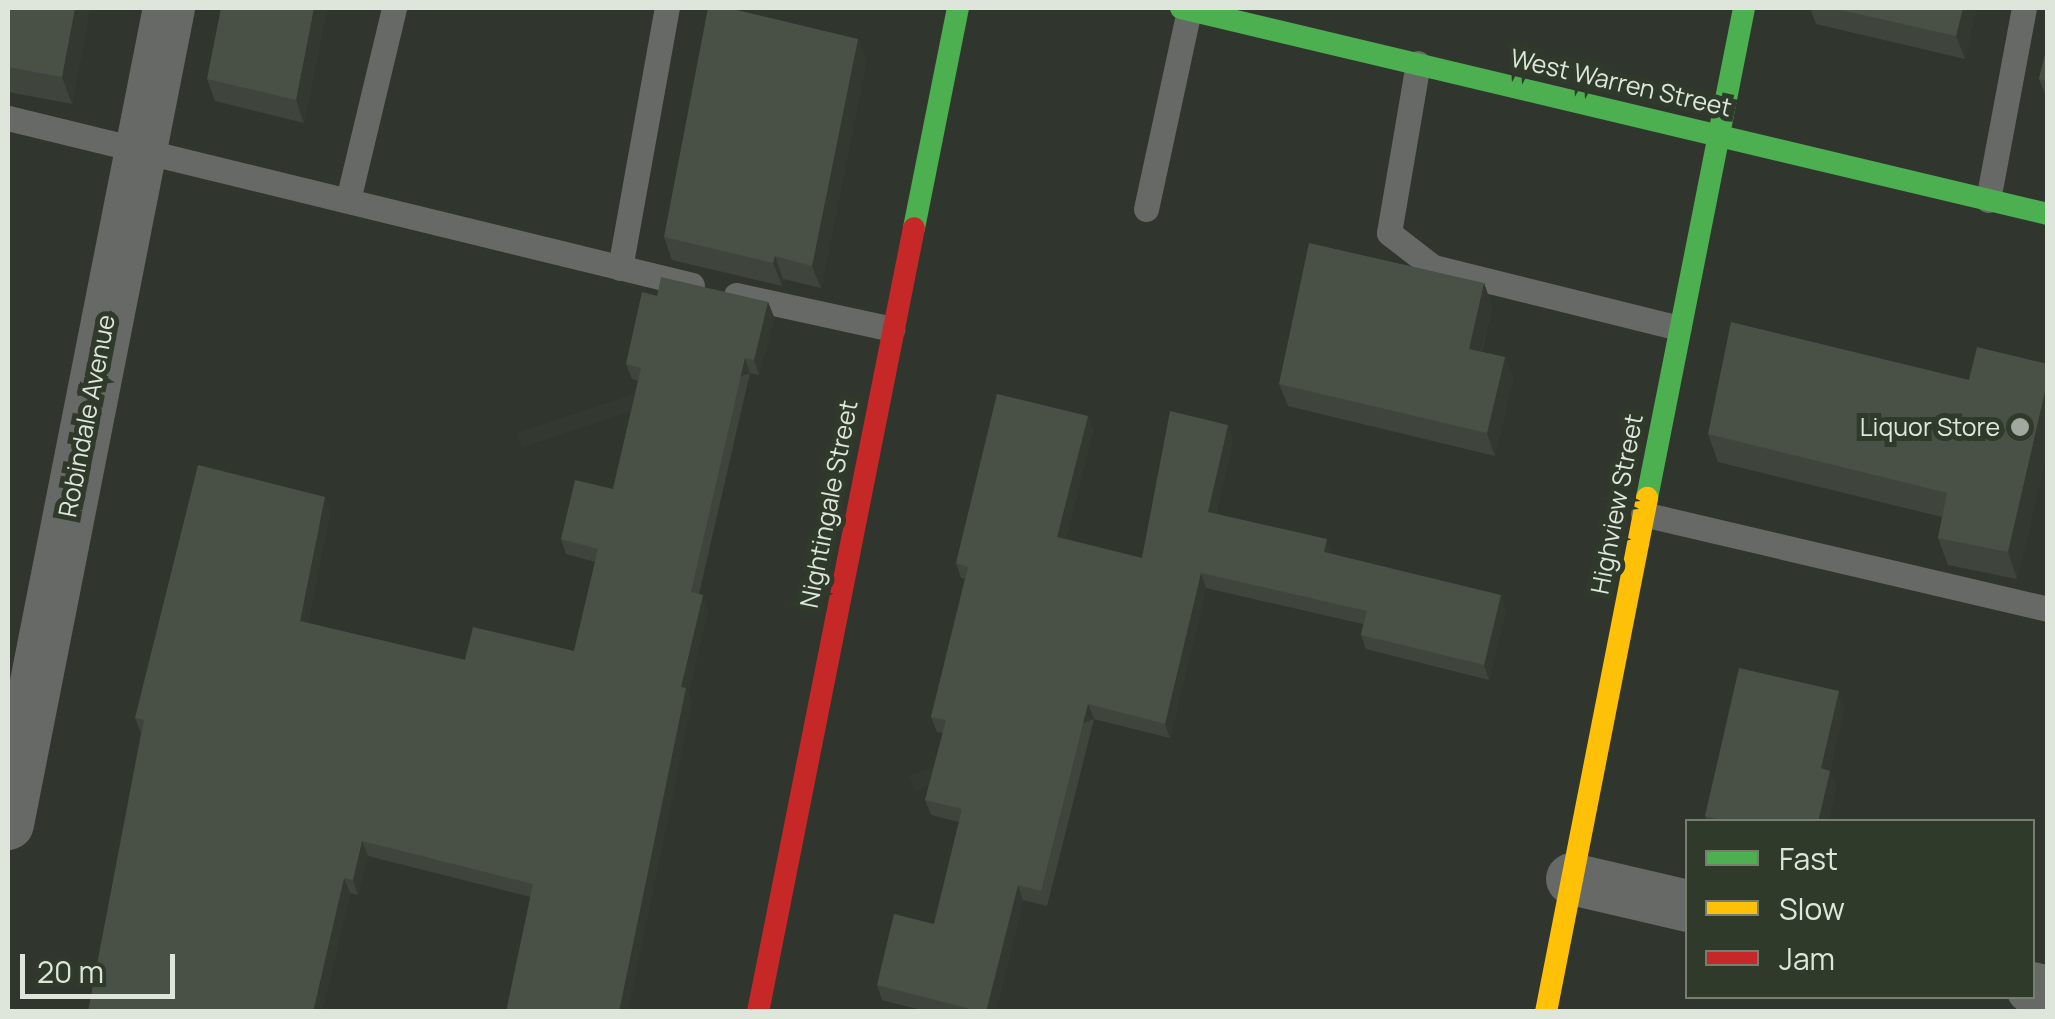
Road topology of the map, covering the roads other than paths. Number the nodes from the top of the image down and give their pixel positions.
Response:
1 (168, 8) edge
2 (394, 8) edge
3 (667, 8) edge
4 (958, 8) edge
5 (1185, 8) edge
6 (1744, 8) edge
7 (2024, 8) edge
8 (1418, 63) junction
9 (8, 118) edge
10 (1720, 135) junction
11 (140, 148) junction
12 (348, 200) junction
13 (1988, 200) junction
14 (1146, 209) dead end
15 (2048, 214) edge
16 (620, 268) junction
17 (1679, 328) junction
18 (892, 330) junction
19 (1642, 514) junction
20 (2048, 609) edge
21 (8, 824) edge
22 (1572, 879) junction
23 (1685, 905) edge
24 (758, 1012) edge
25 (1546, 1012) edge

1 - 11 street, Robindale Avenue
2 - 12 lane
3 - 16 lane
4 - 18 street, Nightingale Street
5 - 8 street, West Warren Street
5 - 14 lane
6 - 10 street, Highview Street
7 - 13 lane
8 - 10 street, West Warren Street
8 - 17 lane
9 - 11 lane
10 - 13 street, West Warren Street
10 - 17 street, Highview Street
11 - 12 lane
11 - 21 street, Robindale Avenue
12 - 16 lane
13 - 15 street, West Warren Street
16 - 18 lane
17 - 19 street, Highview Street
18 - 24 street, Nightingale Street
19 - 20 lane
19 - 22 street, Highview Street
22 - 23 street
22 - 25 street, Highview Street

